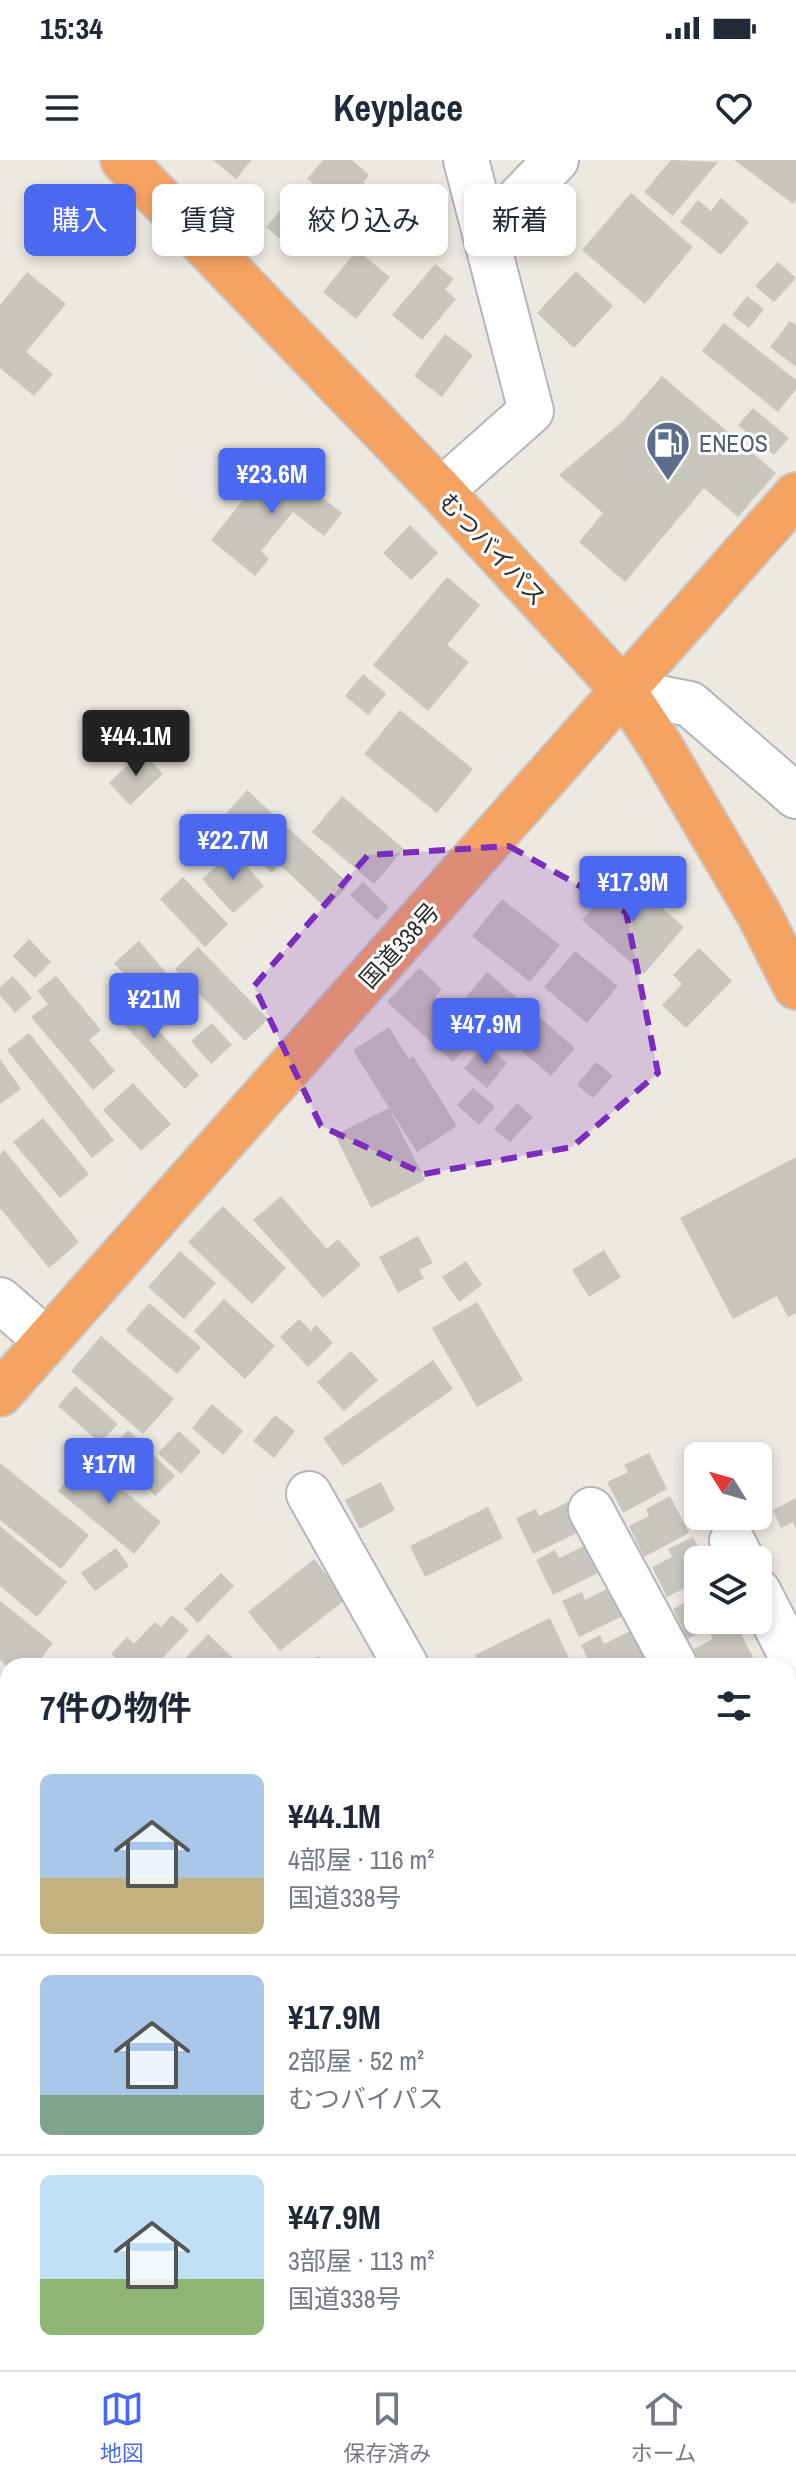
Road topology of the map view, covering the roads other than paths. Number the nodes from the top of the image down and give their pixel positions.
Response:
1 (123, 160) edge
2 (466, 160) edge
3 (556, 160) edge
4 (472, 184) edge
5 (533, 184) edge
6 (491, 256) edge
7 (441, 491) junction
8 (796, 495) edge
9 (624, 691) junction
10 (796, 796) edge
11 (796, 987) edge
12 (0, 1300) edge
13 (47, 1341) junction
14 (0, 1394) edge
15 (309, 1494) dead end
16 (591, 1510) dead end
17 (772, 1618) edge
18 (401, 1658) edge
19 (671, 1658) edge
20 (792, 1658) edge

1 - 7 highway, むつバイパス
2 - 4 street
3 - 5 street
6 - 7 street
7 - 9 highway, むつバイパス
8 - 9 highway, 国道338号
9 - 10 street
9 - 11 highway, むつバイパス
9 - 13 highway, 国道338号
12 - 13 street
13 - 14 highway, 国道338号
15 - 18 street
16 - 19 street
17 - 20 street

